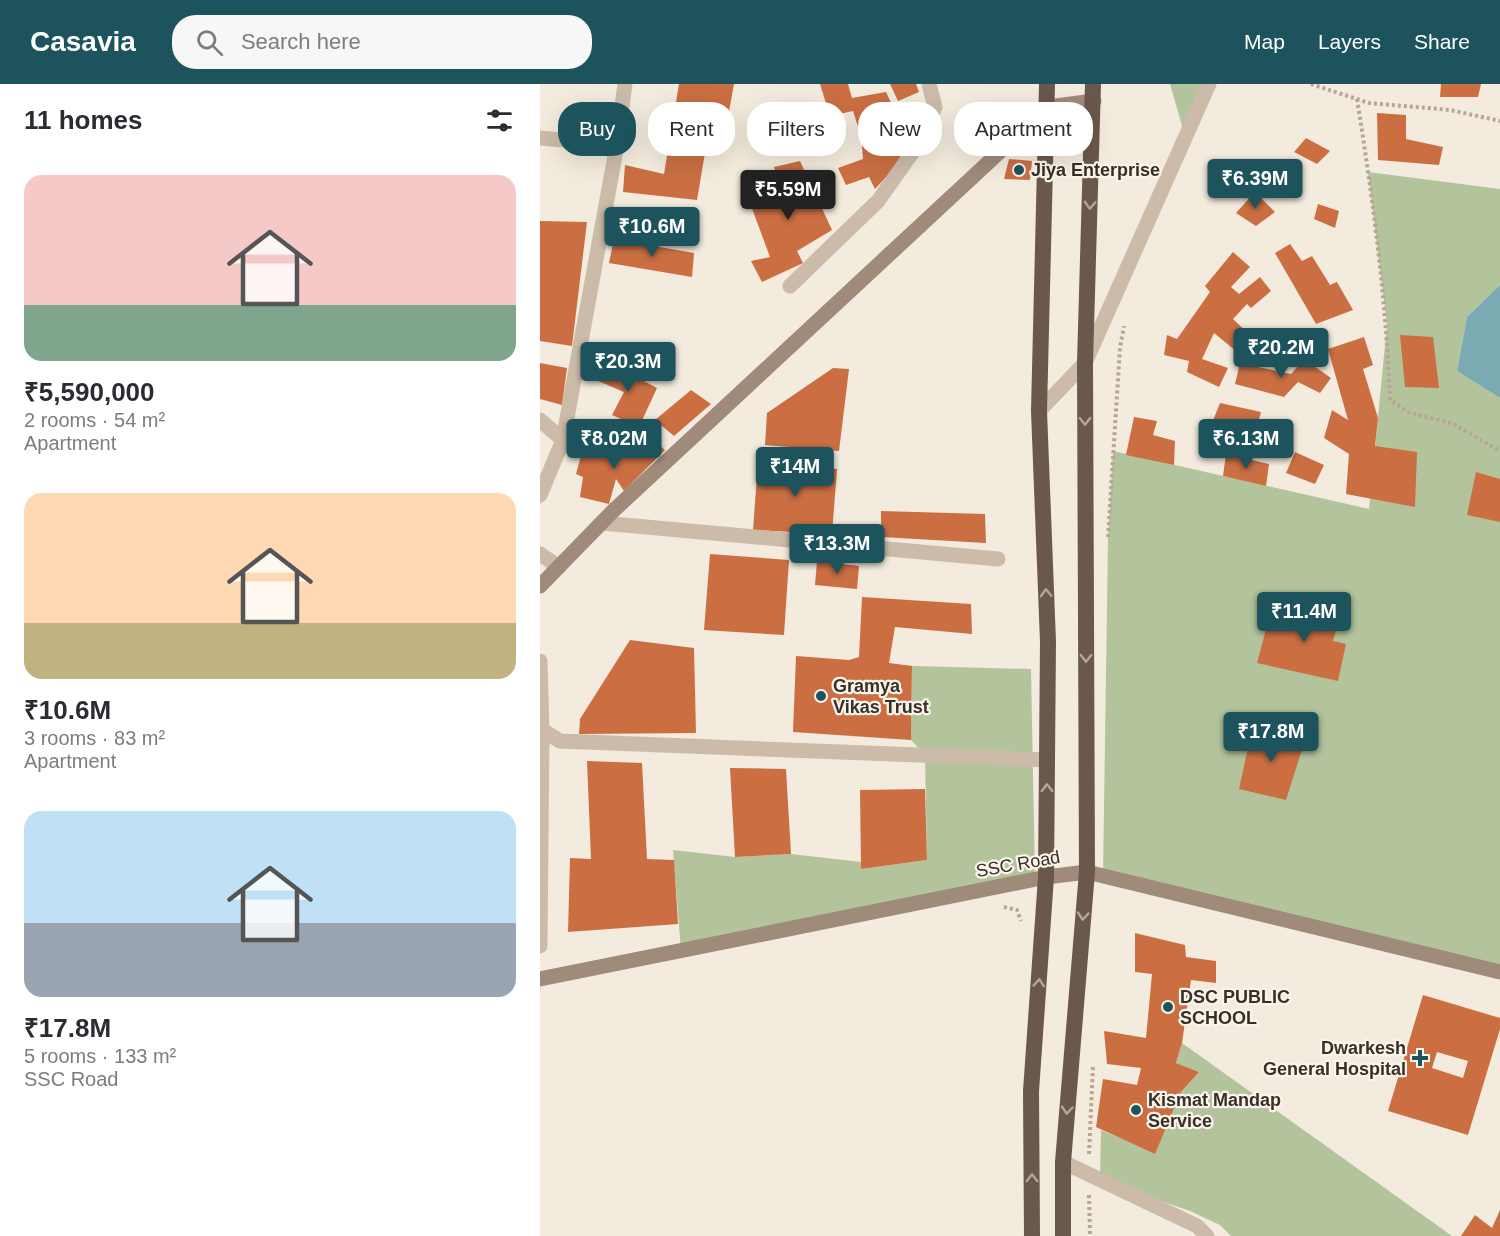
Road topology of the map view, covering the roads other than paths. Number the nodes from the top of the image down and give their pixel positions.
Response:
1 (625, 84) edge
2 (929, 84) edge
3 (1047, 84) edge
4 (1093, 84) edge
5 (1209, 84) edge
6 (1094, 101) junction
7 (623, 102) edge
8 (1048, 102) edge
9 (1086, 102) edge
10 (540, 138) edge
11 (558, 140) edge
12 (616, 156) edge
13 (995, 156) edge
14 (1047, 156) edge
15 (790, 286) dead end
16 (1085, 363) junction
17 (1039, 411) junction
18 (540, 420) edge
19 (564, 440) junction
20 (540, 495) edge
21 (602, 523) junction
22 (540, 554) edge
23 (998, 559) dead end
24 (559, 567) junction
25 (540, 586) edge
26 (540, 661) edge
27 (542, 730) junction
28 (1047, 760) junction
29 (541, 863) edge
30 (1087, 872) junction
31 (1046, 877) junction
32 (540, 946) edge
33 (1500, 972) edge
34 (540, 979) edge
35 (1063, 1162) junction
36 (1032, 1236) edge
37 (1063, 1236) edge
38 (1208, 1236) edge

1 - 7 street
2 - 15 street
3 - 8 highway
4 - 6 highway
5 - 16 street
6 - 9 main road
6 -> 16 highway
10 - 11 street
12 - 19 street
13 - 21 main road
14 - 17 highway
16 - 17 street
16 -> 30 highway
28 -> 17 highway
18 - 19 street
19 - 20 street
21 - 23 street
21 - 24 main road
22 - 24 street
24 - 25 main road
26 - 27 street
27 - 28 street
27 - 29 street
31 -> 28 highway
29 - 32 street
30 - 31 main road, SSC Road
30 - 33 main road, SSC Road
30 -> 35 highway
31 - 34 main road, SSC Road
36 -> 31 highway
35 - 37 highway
35 - 38 street

